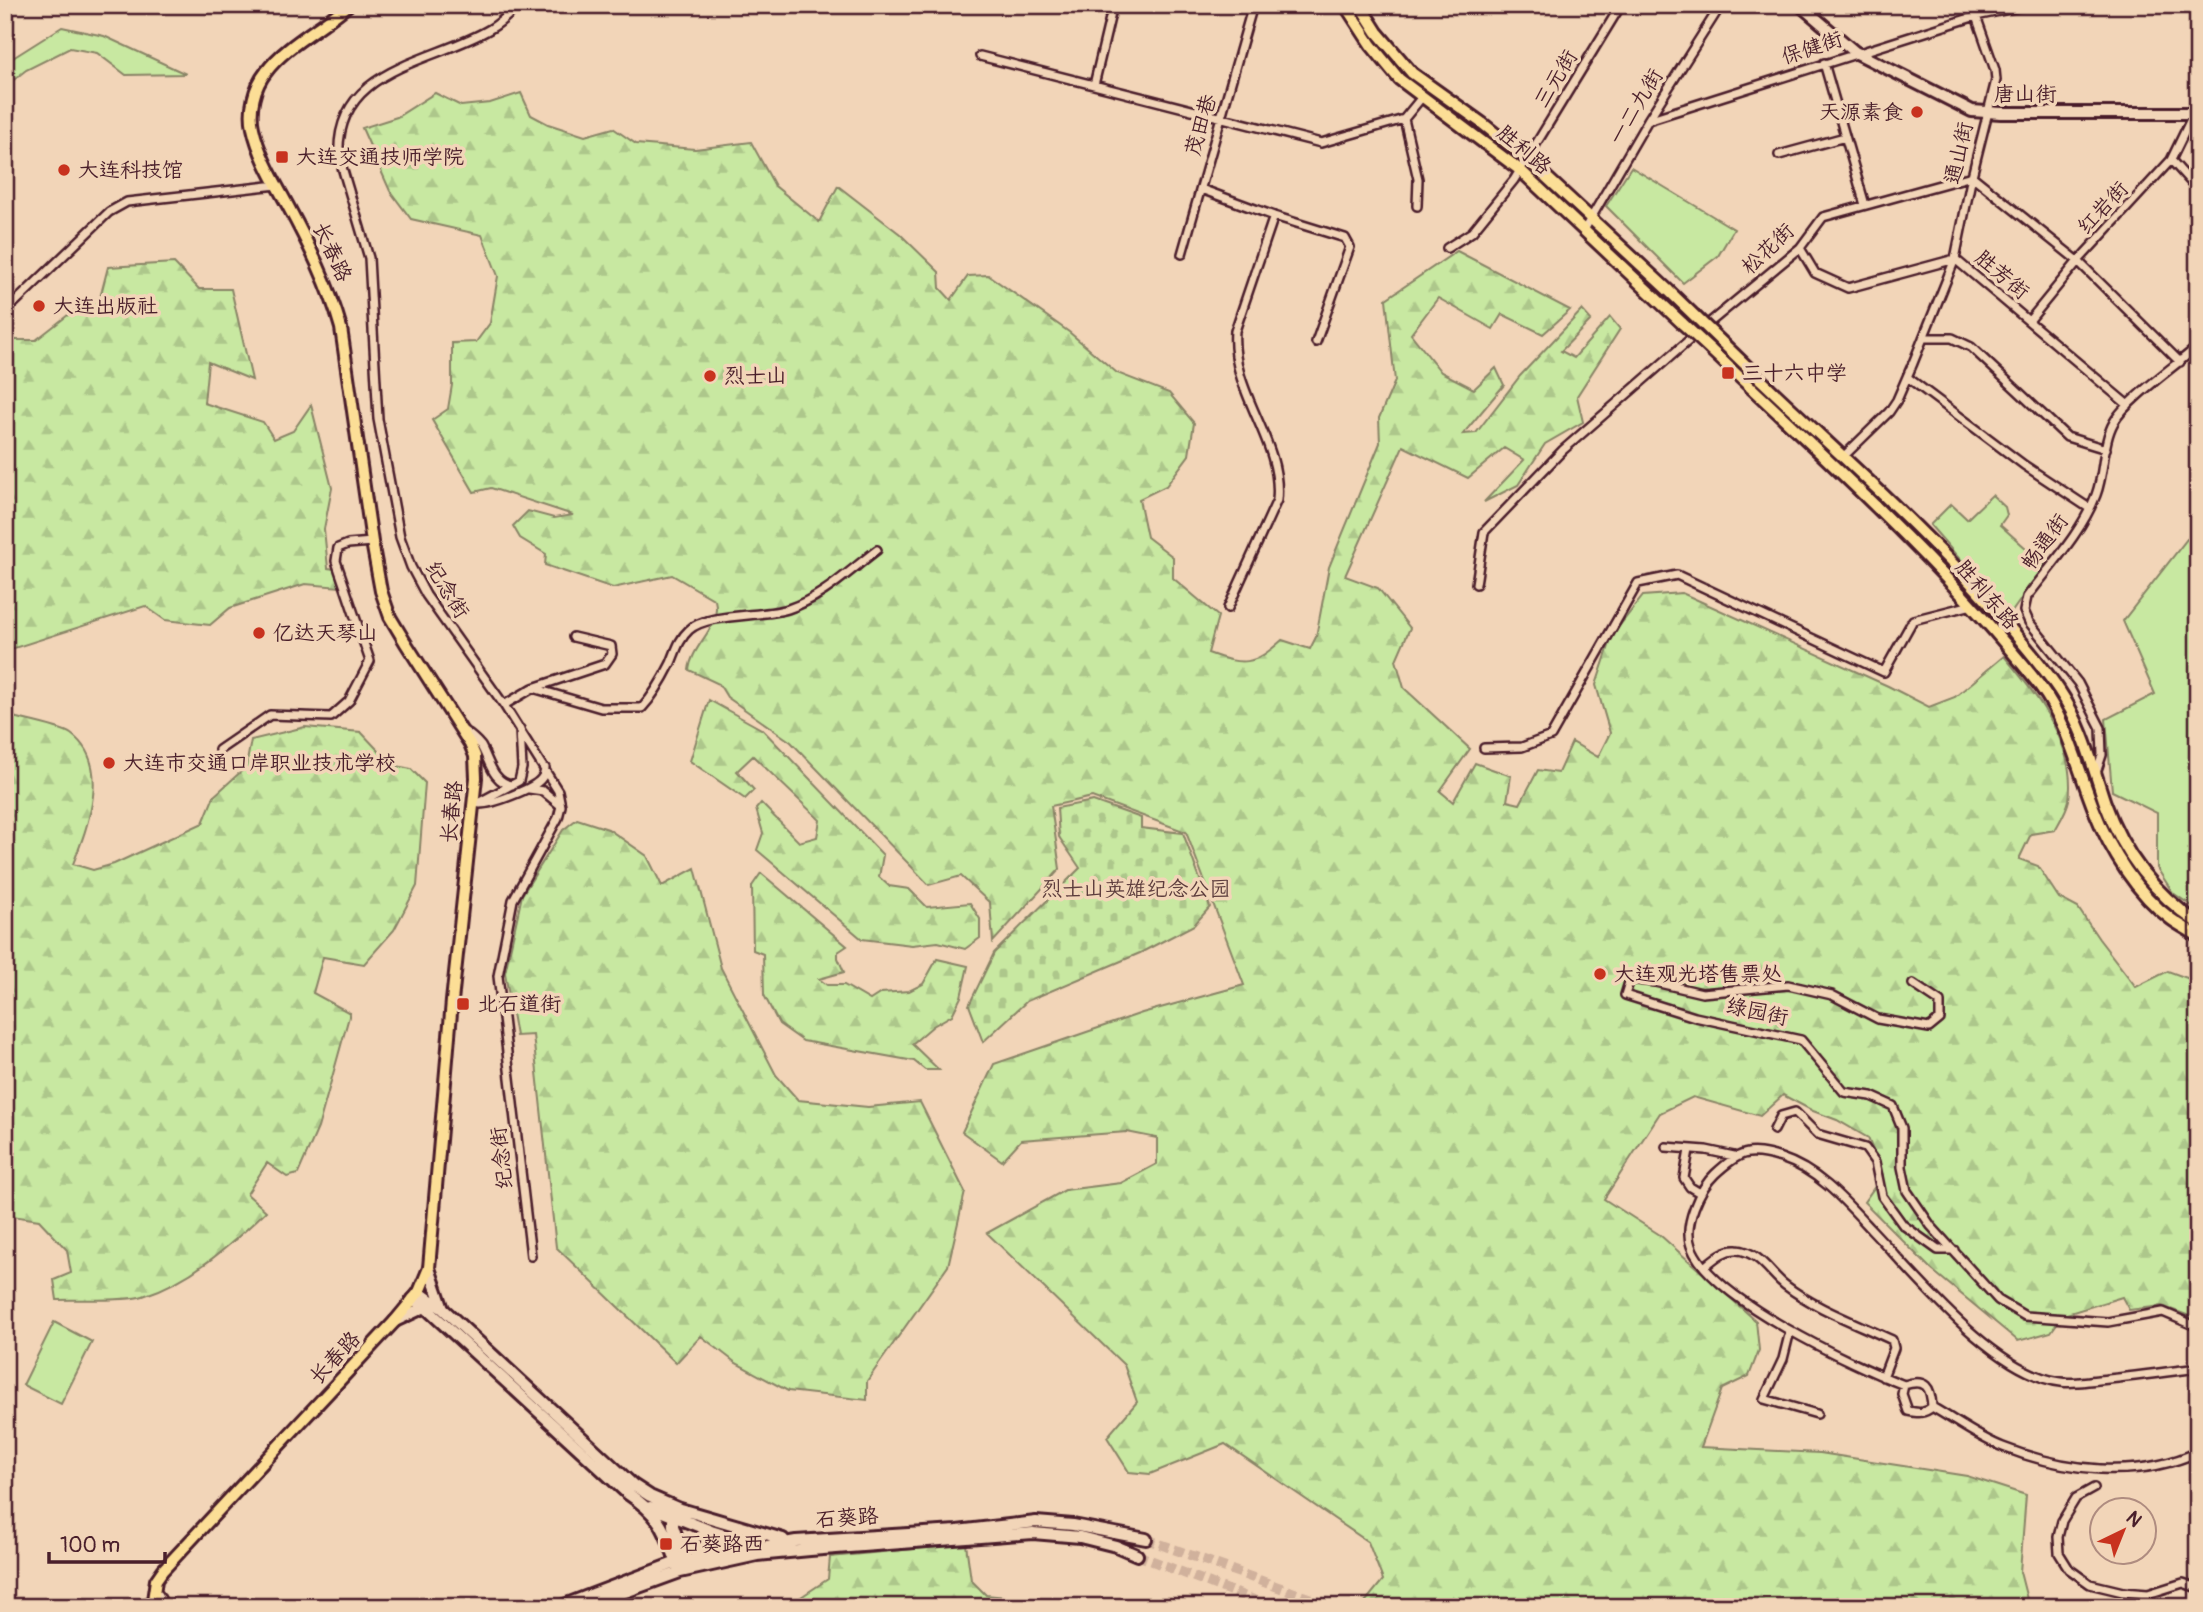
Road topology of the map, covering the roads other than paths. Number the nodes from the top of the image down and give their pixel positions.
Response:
1 (348, 5) edge
2 (519, 5) edge
3 (1113, 5) edge
4 (1253, 5) edge
5 (1345, 5) edge
6 (1360, 5) edge
7 (1621, 5) edge
8 (1721, 5) edge
9 (1800, 5) edge
10 (2029, 5) edge
11 (1976, 16) junction
12 (1855, 52) junction
13 (980, 56) dead end
14 (1824, 63) junction
15 (1094, 86) junction
16 (1422, 97) junction
17 (1986, 113) junction
18 (2196, 113) edge
19 (1222, 118) junction
20 (1404, 119) junction
21 (1648, 120) junction
22 (1845, 137) junction
23 (1779, 155) dead end
24 (1527, 159) junction
25 (2171, 160) junction
26 (1520, 170) junction
27 (1972, 176) junction
28 (277, 185) junction
29 (1201, 189) junction
30 (2198, 190) edge
31 (1865, 205) junction
32 (1417, 206) dead end
33 (1274, 216) junction
34 (1591, 218) junction
35 (1584, 230) junction
36 (1447, 248) dead end
37 (1800, 248) junction
38 (1182, 254) dead end
39 (1955, 259) junction
40 (2078, 261) junction
41 (5, 312) edge
42 (2029, 321) junction
43 (1683, 324) joint
44 (1923, 338) junction
45 (1316, 342) dead end
46 (2198, 346) edge
47 (2180, 362) junction
48 (1907, 377) junction
49 (2128, 405) junction
50 (2106, 449) junction
51 (1843, 457) junction
52 (2089, 508) junction
53 (372, 542) junction
54 (877, 550) dead end
55 (1476, 584) dead end
56 (1972, 605) junction
57 (1228, 608) dead end
58 (573, 637) dead end
59 (533, 688) junction
60 (504, 705) junction
61 (520, 729) junction
62 (462, 730) junction
63 (1484, 747) dead end
64 (219, 750) dead end
65 (545, 768) junction
66 (2096, 773) junction
67 (512, 785) junction
68 (524, 789) junction
69 (476, 805) junction
70 (561, 806) junction
71 (2198, 923) edge
72 (2198, 936) edge
73 (1913, 984) dead end
74 (1773, 1130) dead end
75 (1666, 1147) dead end
76 (1689, 1150) junction
77 (1734, 1156) junction
78 (1700, 1193) junction
79 (1954, 1251) junction
80 (531, 1256) dead end
81 (1704, 1267) junction
82 (429, 1268) junction
83 (416, 1295) junction
84 (425, 1307) junction
85 (443, 1309) junction
86 (395, 1321) junction
87 (2198, 1327) edge
88 (1790, 1331) junction
89 (2198, 1368) edge
90 (1883, 1377) junction
91 (1904, 1385) junction
92 (1932, 1407) junction
93 (1817, 1414) dead end
94 (2198, 1452) edge
95 (2094, 1488) dead end
96 (644, 1504) junction
97 (677, 1518) junction
98 (701, 1527) junction
99 (1146, 1539) tunnel mouth
100 (796, 1541) junction
101 (761, 1546) junction
102 (788, 1552) junction
103 (1138, 1555) tunnel mouth
104 (685, 1565) junction
105 (2198, 1588) edge
106 (159, 1595) dead end
107 (152, 1607) edge
108 (165, 1607) edge
109 (559, 1607) edge
110 (584, 1607) edge

1 - 28 main road, 长春路
2 - 60 street, 纪念街
3 - 15 street
4 - 19 street, 茂田巷
5 - 16 main road, 胜利路
6 - 24 main road, 胜利路
7 - 24 street, 三元街
8 - 21 street, 一二九街
9 - 12 main road, 唐山街
10 - 11 street, 保健街
11 - 12 street, 保健街
11 - 17 street, 通山街
12 - 14 street, 保健街
12 - 17 main road, 唐山街
13 - 15 street
14 - 21 street, 保健街
14 - 22 street
15 - 19 street
16 - 20 street
16 - 26 main road, 胜利路
17 - 18 main road, 唐山街
17 - 27 street, 通山街
18 - 25 street, 红岩街
19 - 20 street
19 - 29 street, 茂田巷
20 - 32 street
21 - 34 street, 一二九街
22 - 23 street
22 - 31 street
24 - 26 street, 三元街
24 - 34 main road, 胜利路
25 - 30 street
25 - 40 street, 红岩街
26 - 35 main road, 胜利路
26 - 36 street, 三元街
27 - 31 street, 松花街
27 - 39 street, 通山街
27 - 40 street
28 - 41 street
28 - 53 main road, 长春路
29 - 33 street
29 - 38 street, 茂田巷
31 - 37 street, 松花街
33 - 45 street
33 - 57 street
34 - 35 street, 一二九街
34 - 51 main road, 胜利路, bridge
35 - 43 main road, 胜利路
37 - 39 street, 胜芳街
37 - 55 street, 松花街
39 - 42 street, 胜芳街
39 - 44 street, 通山街
40 - 42 street, 红岩街
40 - 47 street
42 - 49 street, 胜芳街
43 - 56 main road, 胜利东路, bridge
44 - 48 street, 通山街
44 - 50 street
46 - 47 street, 畅通街
47 - 49 street, 畅通街
48 - 51 street, 通山街
48 - 52 street
49 - 50 street, 畅通街
50 - 52 street, 畅通街
51 - 66 main road, 胜利路
52 - 66 street, 畅通街
53 - 62 main road, 长春路
53 - 64 street
54 - 59 street
56 - 63 street
56 - 72 main road, 胜利东路
58 - 59 street
59 - 60 street
60 - 61 street, 纪念街
61 - 65 street, 纪念街
61 - 67 street
62 - 67 street
62 - 69 main road, 长春路
65 - 68 street
65 - 70 street, 纪念街
66 - 71 main road, 胜利路
67 - 69 street
68 - 69 street
68 - 70 street
69 - 82 main road, 长春路
70 - 80 street, 纪念街
73 - 79 street, 绿园街
74 - 79 street
75 - 76 street
76 - 77 street
76 - 78 street
77 - 78 street
77 - 89 street
78 - 81 street
79 - 87 street, 绿园街
81 - 88 street
81 - 90 street
82 - 83 main road, 长春路
82 - 85 main road
83 - 84 main road
83 - 85 main road
83 - 86 main road, 长春路
84 - 86 main road
84 - 96 main road
85 - 100 main road
86 - 107 main road, 长春路
88 - 90 street
88 - 93 street
90 - 91 street
91 - 92 street
91 - 92 street
92 - 94 street
95 - 105 street
96 - 97 main road
96 - 104 main road
97 - 98 main road
97 - 104 main road
98 - 101 main road
98 - 104 main road
99 - 100 main road, 石葵路
100 - 101 main road, 石葵路
101 - 102 main road
101 - 104 main road, 石葵路
102 - 103 main road, 石葵路
102 - 104 main road, 石葵路
104 - 109 main road, 石葵路
104 - 110 main road, 石葵路
106 - 108 street

